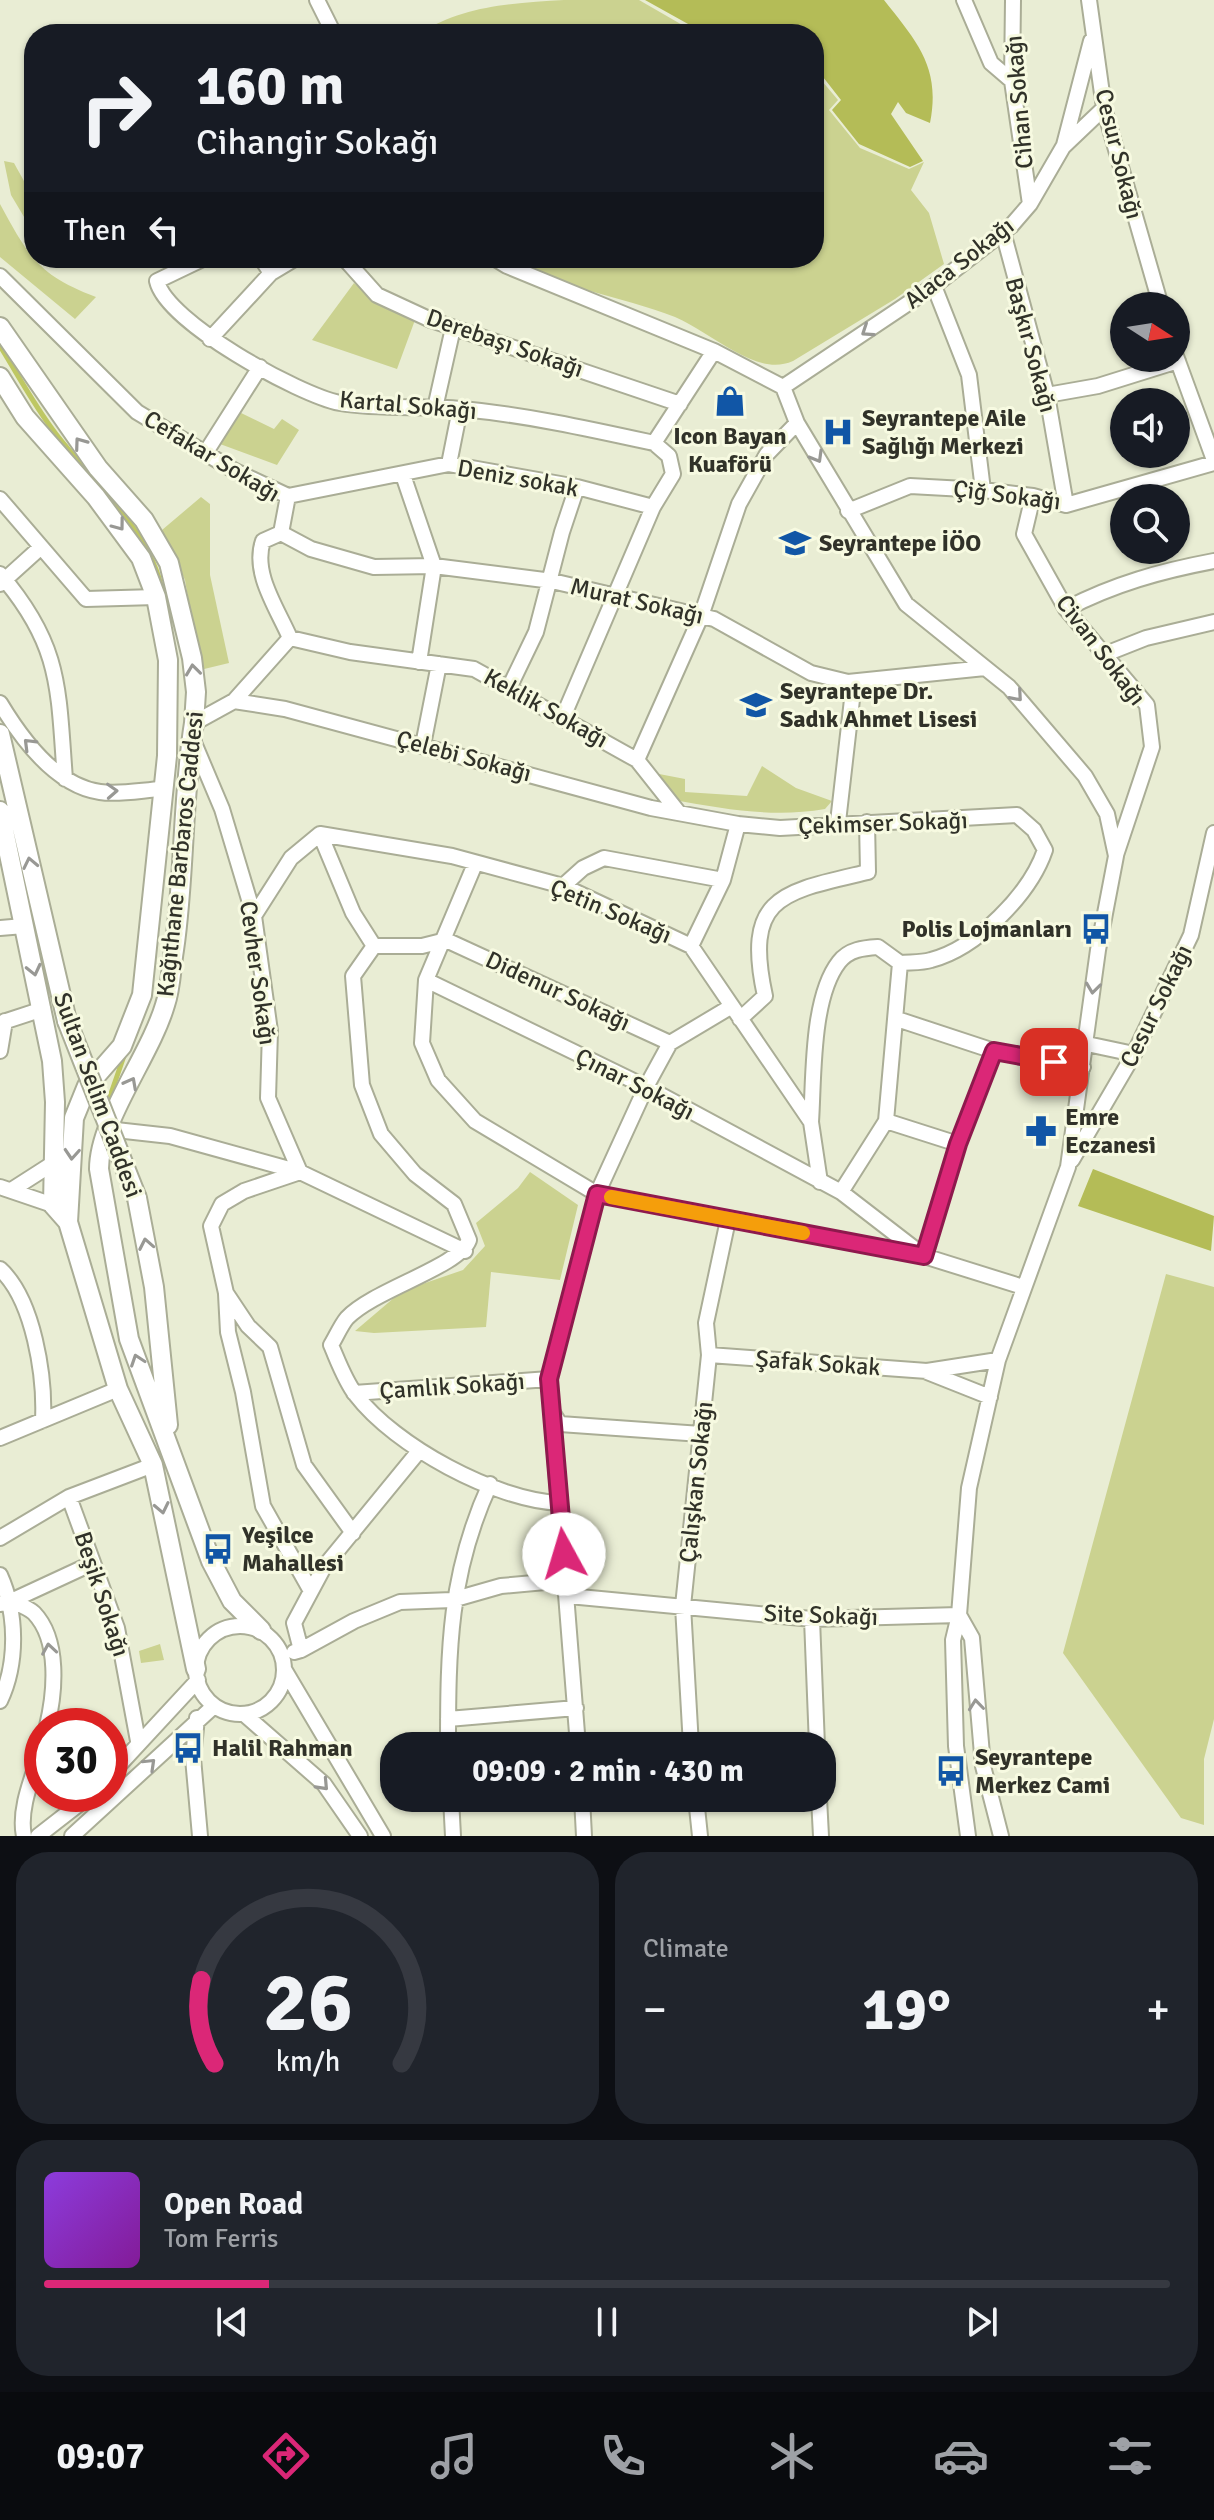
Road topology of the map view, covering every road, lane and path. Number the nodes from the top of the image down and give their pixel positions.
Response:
1 (317, 0) edge
2 (964, 0) edge
3 (1013, 0) edge
4 (1091, 1) edge
5 (329, 24) edge
6 (1093, 33) junction
7 (1012, 81) junction
8 (1104, 108) junction
9 (1063, 147) junction
10 (1030, 204) junction
11 (1003, 232) junction
12 (184, 268) edge
13 (268, 268) edge
14 (279, 268) edge
15 (353, 268) edge
16 (518, 268) edge
17 (271, 273) junction
18 (0, 276) edge
19 (934, 286) junction
20 (1157, 292) edge
21 (0, 327) edge
22 (453, 328) junction
23 (210, 339) junction
24 (714, 351) junction
25 (260, 367) junction
26 (1138, 372) edge
27 (1182, 372) edge
28 (0, 377) edge
29 (783, 387) junction
30 (1047, 395) junction
31 (680, 404) junction
32 (435, 408) junction
33 (460, 409) junction
34 (797, 423) junction
35 (654, 443) junction
36 (206, 452) junction
37 (1214, 462) edge
38 (449, 464) junction
39 (403, 475) junction
40 (577, 487) junction
41 (983, 490) junction
42 (288, 496) junction
43 (1033, 496) junction
44 (0, 499) edge
45 (1066, 505) junction
46 (653, 507) junction
47 (848, 511) junction
48 (281, 533) junction
49 (41, 547) junction
50 (1214, 561) edge
51 (434, 566) junction
52 (2, 579) edge
53 (552, 581) junction
54 (156, 597) junction
55 (615, 598) junction
56 (1066, 609) junction
57 (701, 616) junction
58 (1214, 622) edge
59 (290, 638) junction
60 (1103, 655) junction
61 (419, 662) junction
62 (439, 664) junction
63 (985, 668) junction
64 (854, 682) junction
65 (510, 686) junction
66 (234, 701) junction
67 (0, 703) edge
68 (563, 717) junction
69 (193, 730) junction
70 (0, 734) edge
71 (423, 745) junction
72 (637, 760) junction
73 (190, 776) junction
74 (65, 779) junction
75 (162, 789) junction
76 (0, 811) edge
77 (679, 813) junction
78 (838, 822) junction
79 (867, 822) junction
80 (738, 824) junction
81 (1214, 833) edge
82 (320, 834) junction
83 (1116, 856) junction
84 (475, 864) junction
85 (723, 880) junction
86 (563, 886) junction
87 (254, 916) junction
88 (151, 924) junction
89 (24, 926) junction
90 (0, 928) edge
91 (177, 929) junction
92 (446, 940) junction
93 (374, 946) junction
94 (691, 946) junction
95 (900, 963) junction
96 (426, 980) junction
97 (43, 1009) junction
98 (736, 1013) junction
99 (897, 1019) junction
100 (2, 1022) edge
101 (670, 1043) junction
102 (1087, 1044) junction
103 (0, 1051) edge
104 (994, 1051) junction
105 (1134, 1054) junction
106 (1083, 1067) junction
107 (646, 1087) junction
108 (886, 1121) junction
109 (811, 1122) junction
110 (107, 1129) junction
111 (958, 1144) junction
112 (52, 1164) junction
113 (1068, 1167) junction
114 (300, 1172) junction
115 (820, 1182) junction
116 (7, 1188) edge
117 (841, 1192) junction
118 (597, 1194) junction
119 (53, 1205) junction
120 (728, 1220) junction
121 (68, 1222) junction
122 (465, 1251) junction
123 (924, 1256) junction
124 (0, 1269) edge
125 (1023, 1287) junction
126 (226, 1293) junction
127 (709, 1355) junction
128 (998, 1360) junction
129 (927, 1371) junction
130 (549, 1379) junction
131 (118, 1389) junction
132 (354, 1393) junction
133 (990, 1397) junction
134 (553, 1413) junction
135 (43, 1420) junction
136 (701, 1434) junction
137 (0, 1438) edge
138 (419, 1451) junction
139 (172, 1460) junction
140 (153, 1465) junction
141 (490, 1484) junction
142 (69, 1497) junction
143 (559, 1503) junction
144 (353, 1533) junction
145 (0, 1538) edge
146 (93, 1563) junction
147 (0, 1575) edge
148 (567, 1580) junction
149 (311, 1591) junction
150 (569, 1596) junction
151 (452, 1600) junction
152 (6, 1602) edge
153 (683, 1606) junction
154 (959, 1615) junction
155 (812, 1619) junction
156 (261, 1630) junction
157 (301, 1650) junction
158 (283, 1663) junction
159 (197, 1674) junction
160 (0, 1701) edge
161 (214, 1706) junction
162 (49, 1708) edge
163 (576, 1708) junction
164 (244, 1714) junction
165 (197, 1718) junction
166 (448, 1719) junction
167 (448, 1732) edge
168 (577, 1732) edge
169 (690, 1732) edge
170 (816, 1732) edge
171 (138, 1741) junction
172 (128, 1753) edge
173 (24, 1812) edge
174 (69, 1812) edge
175 (452, 1812) edge
176 (583, 1812) edge
177 (697, 1812) edge
178 (820, 1812) edge
179 (24, 1836) edge
180 (38, 1836) edge
181 (72, 1836) edge
182 (200, 1836) edge
183 (360, 1836) edge
184 (383, 1836) edge
185 (453, 1836) edge
186 (584, 1836) edge
187 (700, 1836) edge
188 (821, 1836) edge
189 (968, 1836) edge
190 (1001, 1836) edge

1 - 5 street
2 - 7 street
3 - 7 street, Cihan Sokağı
4 - 6 street, Cesur Sokağı
6 - 8 street, Cesur Sokağı
6 - 9 street
7 - 10 street, Cihan Sokağı
8 - 9 street, Alaca Sokağı
8 - 20 street, Cesur Sokağı
9 - 10 street, Alaca Sokağı
10 - 11 street, Alaca Sokağı
11 - 19 street, Alaca Sokağı
11 - 30 street, Başkır Sokağı
12 - 23 street, Kartal Sokağı
13 - 17 street
14 - 17 street
15 - 22 street, Derebaşı Sokağı
16 - 24 street
17 - 23 street
18 - 36 street, Cefakar Sokağı
19 -> 29 street, Alaca Sokağı
19 - 41 street
69 -> 21 main road, Kağıthane Barbaros Caddesi
22 - 31 street, Derebaşı Sokağı
22 - 32 street
23 - 25 street, Kartal Sokağı
24 - 29 street
24 - 31 street
25 - 32 street, Kartal Sokağı
25 - 36 street
26 - 30 street
27 - 37 street
28 -> 54 main road, Kağıthane Barbaros Caddesi
29 - 34 street
30 - 45 street, Başkır Sokağı
31 - 35 street
32 - 33 street, Kartal Sokağı
33 - 35 street, Kartal Sokağı
33 - 38 street
34 -> 47 street
34 - 57 street
35 - 46 street
36 - 42 street, Cefakar Sokağı
37 - 45 street, Çiğ Sokağı
38 - 39 street, Deniz sokak
38 - 40 street, Deniz sokak
39 - 42 street, Deniz sokak
39 - 51 street
40 - 46 street, Deniz sokak
40 - 53 street
41 - 43 street, Çiğ Sokağı
41 - 47 street, Çiğ Sokağı
42 - 48 street, Cefakar Sokağı
43 - 45 street, Çiğ Sokağı
43 - 56 street, Civan Sokağı
44 - 49 street
46 - 55 street
47 - 63 street
48 - 51 street, Murat Sokağı
48 - 59 street, Cefakar Sokağı
49 - 52 street
49 - 54 street
50 - 56 street
51 - 53 street, Murat Sokağı
51 - 61 street
52 - 74 street
53 - 55 street, Murat Sokağı
53 - 65 street
54 - 75 main road, Kağıthane Barbaros Caddesi
55 - 57 street, Murat Sokağı
55 - 68 street
56 - 60 street, Civan Sokağı
57 - 64 street, Murat Sokağı
57 - 72 street
58 - 60 street
59 - 61 street, Keklik Sokağı
59 - 66 street
60 - 83 street, Civan Sokağı
61 - 62 street, Keklik Sokağı
62 - 65 street, Keklik Sokağı
62 - 71 street
63 - 64 street, Murat Sokağı
63 -> 83 street
64 - 78 street
65 - 68 street, Keklik Sokağı
66 - 69 street
66 - 71 street, Çelebi Sokağı
74 -> 67 street
68 - 72 street, Keklik Sokağı
69 - 73 main road, Kağıthane Barbaros Caddesi
69 - 87 street, Cevher Sokağı
139 -> 70 main road, Sultan Selim Caddesi, bridge
71 - 77 street, Çelebi Sokağı
72 - 77 street, Keklik Sokağı
73 - 75 main road
73 - 91 main road, Kağıthane Barbaros Caddesi
74 -> 75 street
75 - 88 main road, Kağıthane Barbaros Caddesi
76 - 89 main road, Sultan Selim Caddesi
77 - 80 street, Çelebi Sokağı
78 - 79 street, Çekimser Sokağı
78 - 80 street, Çekimser Sokağı
79 - 95 street, Çekimser Sokağı
79 - 98 street
80 - 85 street
81 - 105 street, Cesur Sokağı
82 - 84 street, Çetin Sokağı
82 - 87 street
82 - 93 street
83 -> 102 street, Civan Sokağı
84 - 86 street, Çetin Sokağı
84 - 92 street
85 - 86 street
85 - 94 street
86 - 94 street, Çetin Sokağı
87 - 114 street, Cevher Sokağı
88 - 91 main road
88 -> 121 main road, Kağıthane Barbaros Caddesi
89 - 90 street
89 -> 97 main road, Sultan Selim Caddesi
110 -> 91 main road, Kağıthane Barbaros Caddesi
92 - 93 street
92 - 96 street
92 - 101 street, Didenur Sokağı
93 - 122 street
94 - 98 street, Çetin Sokağı
95 - 99 street
95 - 109 street
96 - 107 street, Çınar Sokağı
96 - 118 street
97 - 100 street
97 - 112 main road, Sultan Selim Caddesi
98 - 101 street
98 - 109 street, Çetin Sokağı
99 - 104 street
99 - 108 street
100 - 103 street
101 - 107 street
102 - 105 street
102 - 106 street, Civan Sokağı
104 - 106 street
104 - 111 street
105 - 113 street, Cesur Sokağı
106 - 113 street, Civan Sokağı
107 - 115 street, Çınar Sokağı
107 - 118 street
108 - 111 street
108 - 117 street
109 - 115 street, Çetin Sokağı
110 - 114 street
139 -> 110 main road, Kağıthane Barbaros Caddesi
111 - 123 street
112 - 116 street
112 - 119 main road, Sultan Selim Caddesi
113 - 125 street
114 - 122 street
114 - 126 street
115 - 117 street, Çınar Sokağı
116 - 119 street
117 - 123 street
118 - 120 street
118 - 130 street
119 - 121 main road
120 - 123 street
120 - 127 street, Çalışkan Sokağı
121 - 131 main road, Kağıthane Barbaros Caddesi
122 - 132 street
123 - 125 street
124 - 135 street
125 - 128 street
126 - 144 street
126 - 149 street
127 - 129 street, Şafak Sokak
127 - 136 street, Çalışkan Sokağı
128 - 129 street
128 - 133 street
129 - 133 street
130 - 132 street, Çamlık Sokağı
130 - 134 street
131 - 135 street
131 - 140 main road, Kağıthane Barbaros Caddesi
132 - 138 street
133 - 154 street
134 - 136 street
134 - 143 street
135 - 137 street
136 - 153 street, Çalışkan Sokağı
138 - 141 street
138 - 144 street
139 - 156 main road, Kağıthane Barbaros Caddesi
140 - 142 street
140 -> 159 main road, Kağıthane Barbaros Caddesi
141 - 143 street
141 - 151 street
142 - 145 street
142 - 146 street, Beşik Sokağı
143 - 148 street
144 - 149 street
146 - 152 street
146 - 171 street, Beşik Sokağı
147 - 152 street
148 - 150 street
148 - 151 street
149 - 157 street
150 - 153 street, Site Sokağı
150 - 163 street
151 - 157 street
151 - 166 street
152 - 160 street
162 -> 152 street
153 - 155 street, Site Sokağı
153 - 169 street, Çalışkan Sokağı
154 - 155 street, Site Sokağı
154 - 189 street
190 -> 154 street
155 - 170 street
156 - 158 street
156 - 159 street
157 - 158 street
158 - 164 street
158 - 184 street
159 - 161 street
159 - 171 street
161 - 164 street
161 - 165 street
163 - 166 street
163 - 168 street
164 -> 183 street
181 -> 165 street
165 - 182 street
166 - 167 street
171 - 172 street
173 - 179 street
174 - 180 street
175 - 185 street
176 - 186 street
177 - 187 street
178 - 188 street

